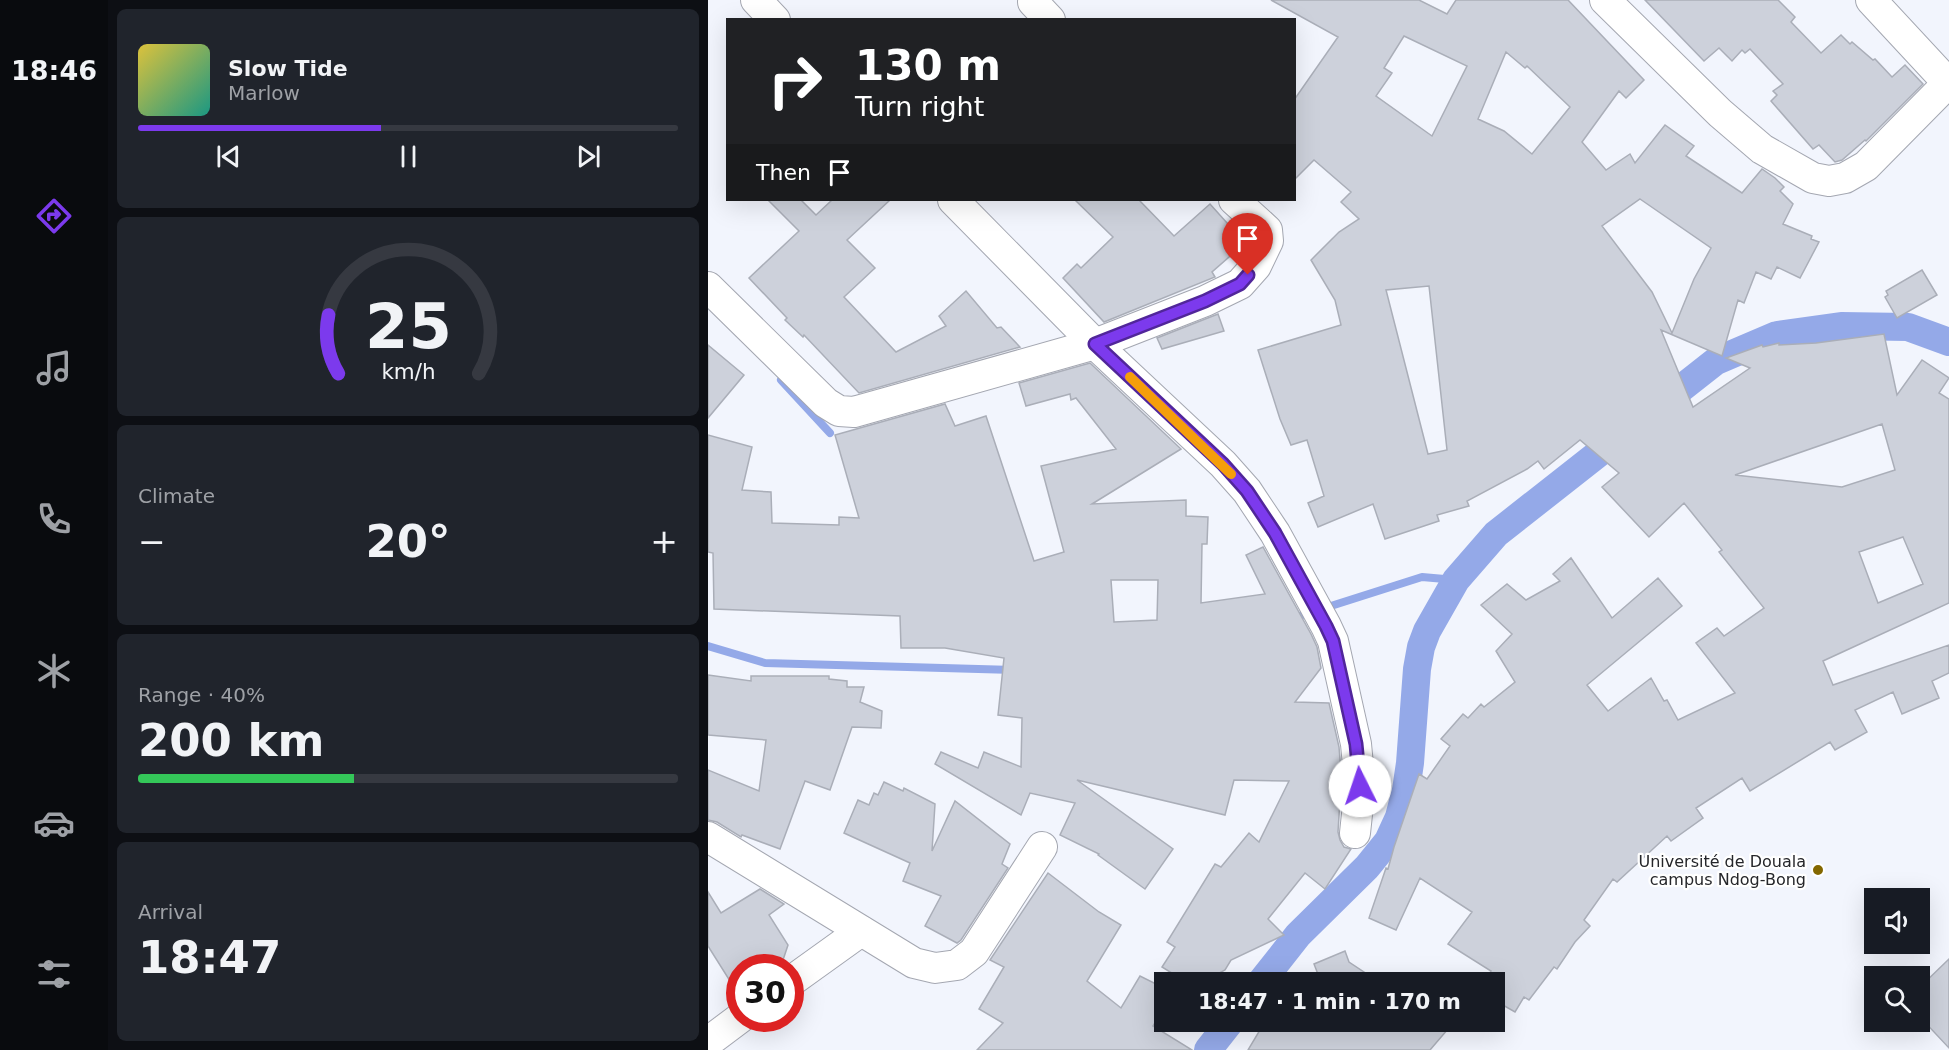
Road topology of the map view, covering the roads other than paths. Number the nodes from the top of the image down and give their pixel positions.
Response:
1 (756, 0) edge
2 (1605, 0) edge
3 (1871, 0) edge
4 (773, 18) edge
5 (1948, 84) edge
6 (953, 201) edge
7 (1235, 201) edge
8 (708, 286) edge
9 (1095, 344) junction
10 (1355, 833) dead end
11 (708, 837) edge
12 (1042, 847) dead end
13 (861, 931) junction
14 (804, 972) edge
15 (726, 1028) edge
16 (708, 1042) edge

1 - 4 street
2 - 5 street
3 - 5 street
6 - 9 street
7 - 9 street
8 - 9 street
9 - 10 street
11 - 13 street
12 - 13 street
13 - 14 street
15 - 16 street

